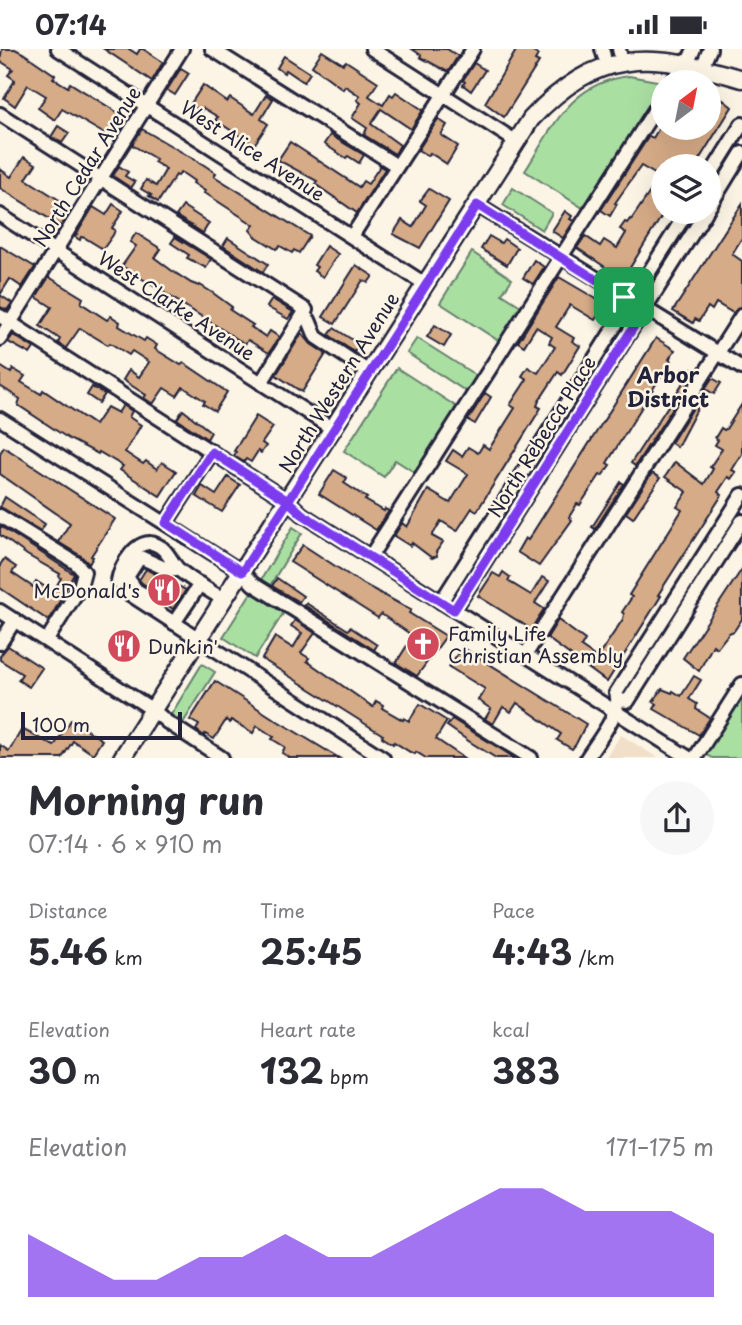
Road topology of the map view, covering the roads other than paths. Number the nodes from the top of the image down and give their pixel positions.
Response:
1 (58, 49) edge
2 (182, 49) edge
3 (212, 49) edge
4 (372, 49) edge
5 (473, 49) edge
6 (710, 49) edge
7 (611, 52) edge
8 (692, 60) edge
9 (742, 79) edge
10 (443, 94) junction
11 (147, 105) junction
12 (0, 114) edge
13 (651, 116) edge
14 (742, 124) edge
15 (517, 142) junction
16 (742, 153) edge
17 (721, 158) edge
18 (397, 166) junction
19 (101, 178) junction
20 (721, 187) edge
21 (477, 205) junction
22 (0, 215) edge
23 (680, 224) edge
24 (698, 224) edge
25 (352, 236) junction
26 (56, 250) junction
27 (561, 258) junction
28 (425, 284) junction
29 (632, 301) junction
30 (645, 309) junction
31 (742, 315) edge
32 (303, 316) junction
33 (5, 319) edge
34 (0, 339) edge
35 (718, 353) junction
36 (742, 368) edge
37 (369, 372) junction
38 (261, 383) junction
39 (0, 419) edge
40 (333, 429) junction
41 (212, 452) junction
42 (742, 495) edge
43 (288, 501) junction
44 (0, 516) edge
45 (742, 521) edge
46 (166, 523) junction
47 (370, 557) junction
48 (179, 570) junction
49 (242, 572) junction
50 (200, 584) junction
51 (224, 600) junction
52 (441, 602) junction
53 (454, 610) junction
54 (0, 611) edge
55 (15, 620) junction
56 (174, 623) junction
57 (47, 640) junction
58 (199, 640) junction
59 (0, 643) edge
60 (526, 654) junction
61 (742, 684) edge
62 (618, 706) junction
63 (153, 710) junction
64 (122, 758) edge
65 (222, 758) edge
66 (383, 758) edge
67 (531, 758) edge
68 (587, 758) edge
69 (689, 758) edge
70 (695, 758) edge

1 - 11 street, West Alice Avenue
2 - 11 street, North Cedar Avenue
3 - 18 street
4 - 10 street
5 - 10 street
6 - 8 street
7 - 8 main road
7 - 15 main road, North Western Avenue
8 - 9 main road
10 - 15 street
10 - 18 street
11 - 19 street, North Cedar Avenue
11 - 25 street, West Alice Avenue
12 - 19 street
13 - 27 street
14 - 17 street
15 - 21 main road, North Western Avenue
16 - 20 street
18 - 25 street
19 - 26 street, North Cedar Avenue
19 - 32 street
21 - 27 street
21 - 28 main road, North Western Avenue
22 - 26 street, West Clarke Avenue
23 - 29 street, North Rebecca Place
24 - 30 street, North Rebecca Place
25 - 28 street, West Alice Avenue
26 - 33 street, North Cedar Avenue
26 - 38 street, West Clarke Avenue
27 - 29 street
27 - 47 street
28 - 37 main road, North Western Avenue
29 - 30 street
29 - 52 street, North Rebecca Place
30 - 35 street
30 - 53 street, North Rebecca Place
31 - 35 street
32 - 37 street
32 - 38 street
33 - 34 street, North Cedar Avenue
33 - 41 street
35 - 36 street
35 - 60 street
37 - 40 main road, North Western Avenue
38 - 40 street, West Clarke Avenue
39 - 46 street
40 - 43 main road, North Western Avenue
41 - 43 street
41 - 46 street
42 - 62 street
43 - 47 street
43 - 49 main road, North Western Avenue
44 - 57 street
45 - 62 street
46 - 49 street
47 - 52 street
48 - 50 street
48 - 56 street
48 - 56 street
49 - 51 main road, North Western Avenue
49 - 67 street
50 - 51 street
50 - 56 street
51 - 58 main road, North Western Avenue
52 - 53 street
53 - 60 street
54 - 55 street
55 - 57 street
55 - 59 street
56 - 58 street
57 - 63 street
58 - 63 main road, North Western Avenue
58 - 66 street
60 - 62 street
61 - 70 street
62 - 68 street
62 - 69 street
63 - 64 main road, North Western Avenue
63 - 65 street

